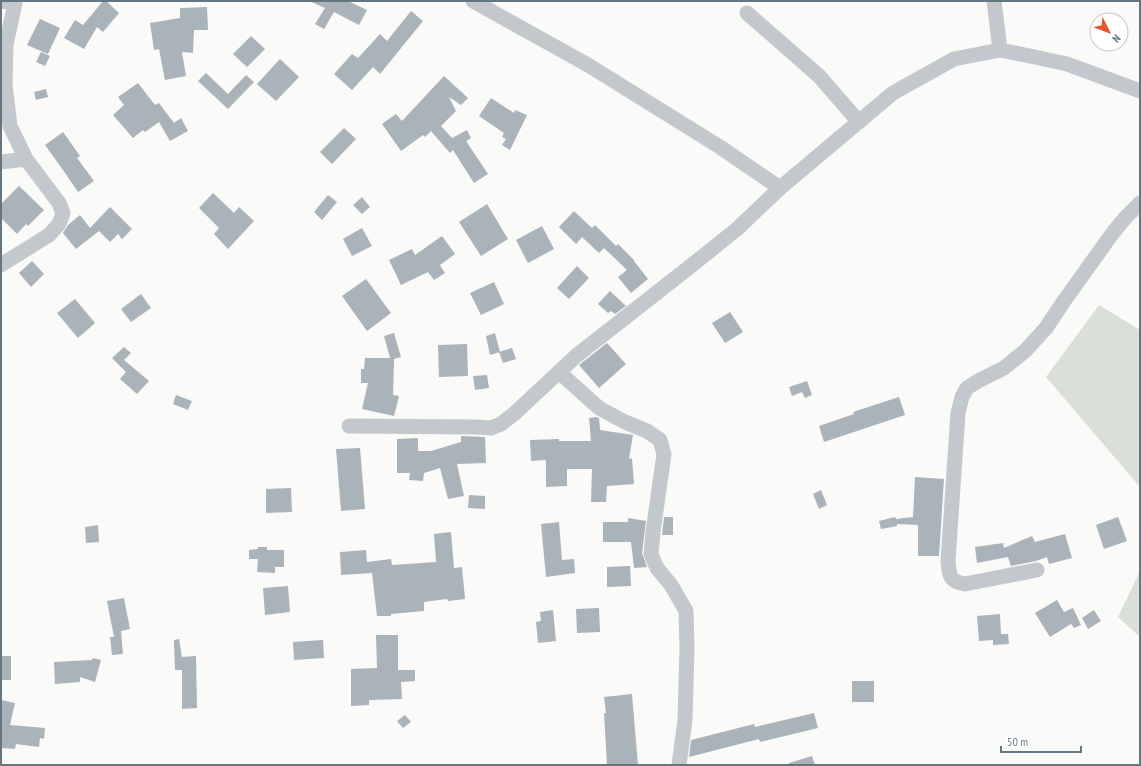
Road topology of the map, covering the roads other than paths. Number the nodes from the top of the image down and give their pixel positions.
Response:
1 (473, 1) edge
2 (994, 1) edge
3 (12, 2) edge
4 (1, 10) edge
5 (747, 13) dead end
6 (1000, 50) junction
7 (1140, 91) edge
8 (859, 122) junction
9 (26, 159) junction
10 (1, 162) edge
11 (780, 188) junction
12 (1140, 203) edge
13 (1, 265) edge
14 (559, 372) junction
15 (349, 426) dead end
16 (1037, 570) dead end
17 (680, 765) edge

1 - 11 street
2 - 6 street
3 - 4 street
3 - 9 street
5 - 8 street
6 - 7 street
6 - 8 street
8 - 11 street
9 - 10 street
9 - 13 street
11 - 14 street
12 - 16 street
14 - 15 street
14 - 17 street

